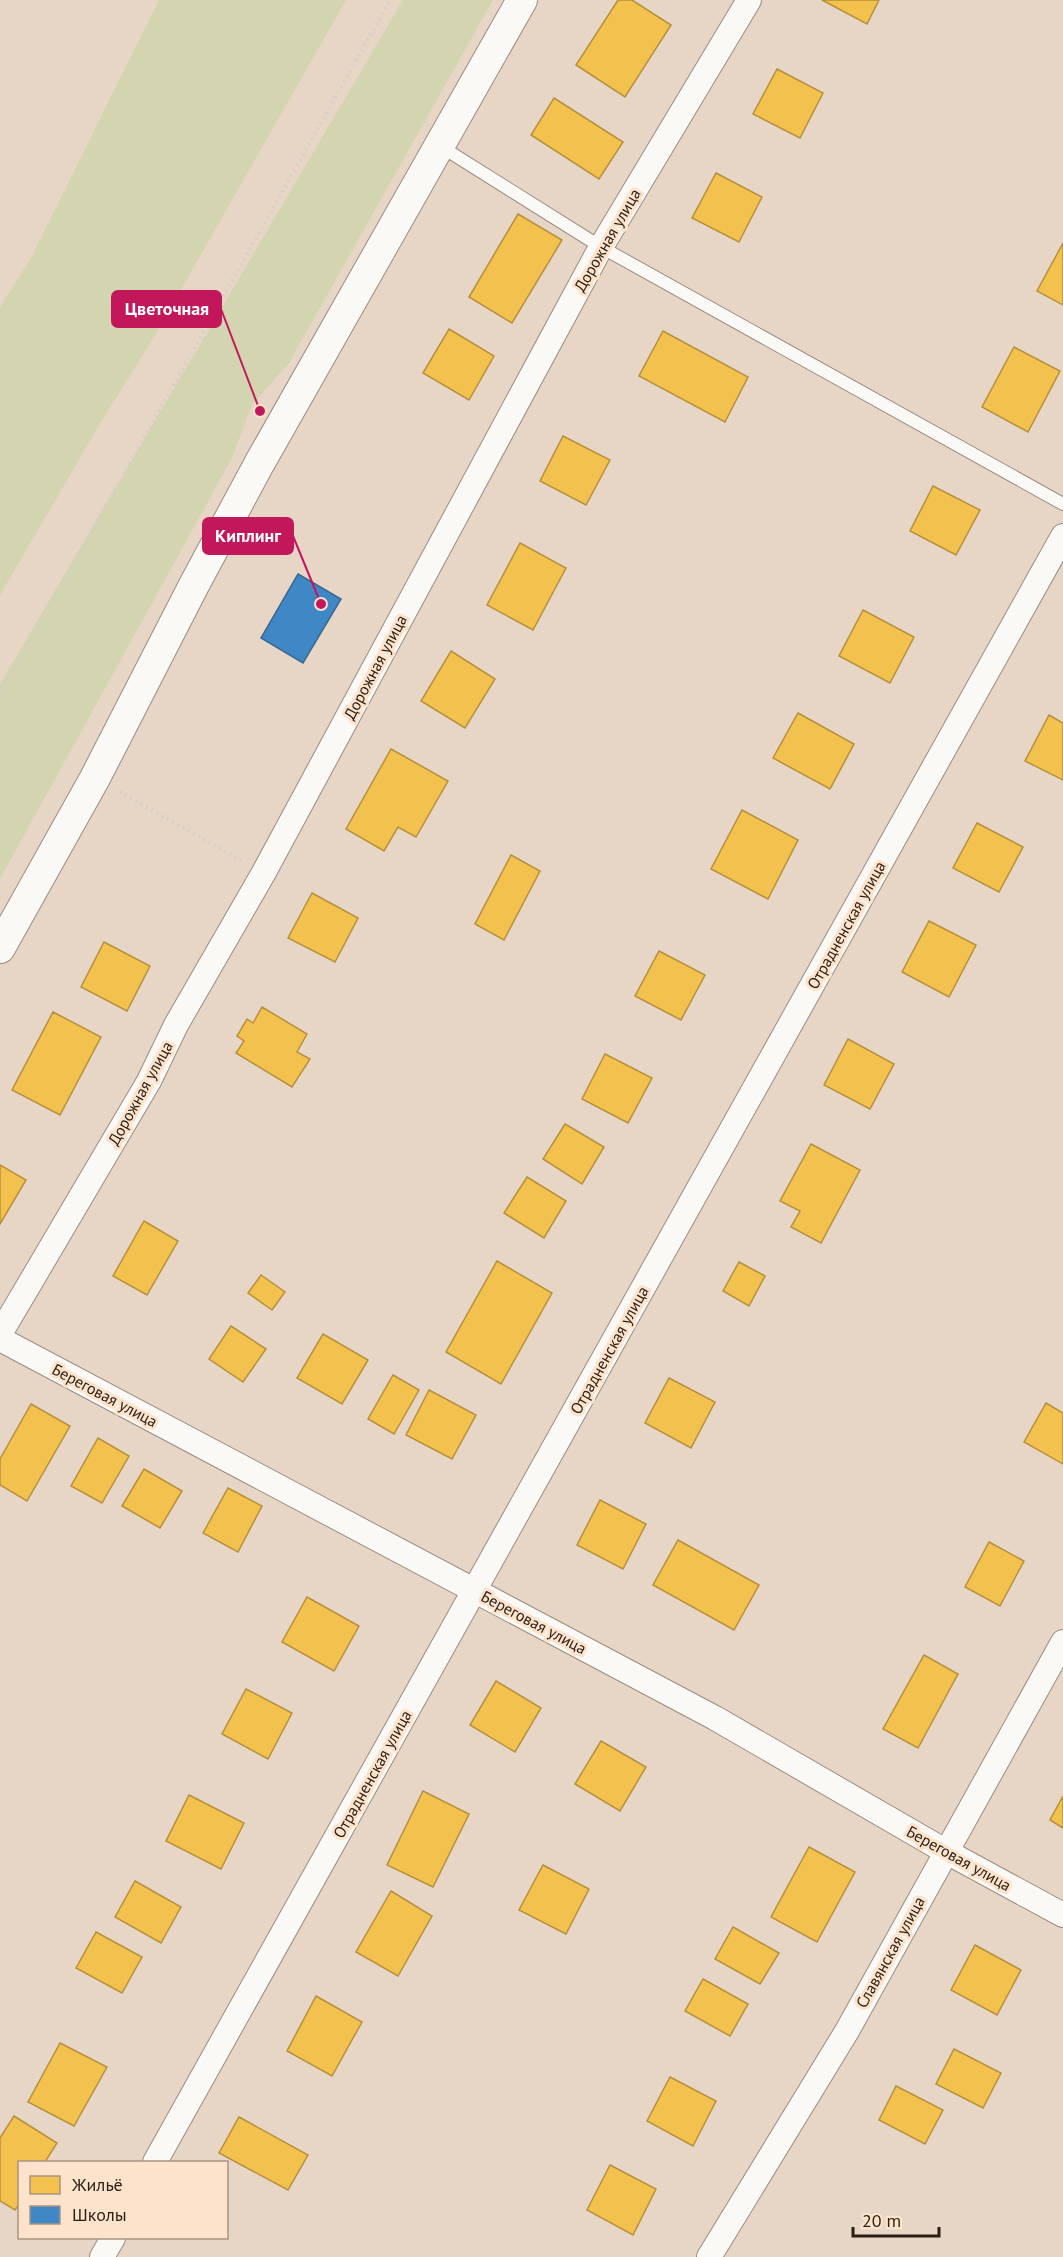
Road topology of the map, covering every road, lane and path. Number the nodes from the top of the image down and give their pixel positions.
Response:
1 (390, 0) edge
2 (522, 0) edge
3 (749, 0) edge
4 (440, 146) junction
5 (601, 248) junction
6 (1063, 504) edge
7 (1063, 536) edge
8 (0, 694) edge
9 (95, 778) junction
10 (263, 874) junction
11 (0, 948) edge
12 (0, 1334) edge
13 (0, 1339) edge
14 (475, 1591) junction
15 (1063, 1642) edge
16 (945, 1851) junction
17 (1063, 1915) edge
18 (156, 2161) edge
19 (112, 2239) edge
20 (102, 2257) edge
21 (709, 2257) edge

1 - 8 path
2 - 4 street
3 - 5 street, Дорожная улица
4 - 5 lane
4 - 9 street
5 - 6 lane
5 - 10 street, Дорожная улица
7 - 14 street, Отрадненская улица
9 - 10 path
9 - 11 street
10 - 12 street, Дорожная улица
13 - 14 street, Береговая улица
14 - 16 street, Береговая улица
14 - 18 street, Отрадненская улица
15 - 16 street, Славянская улица
16 - 17 street, Береговая улица
16 - 21 street, Славянская улица
19 - 20 street

